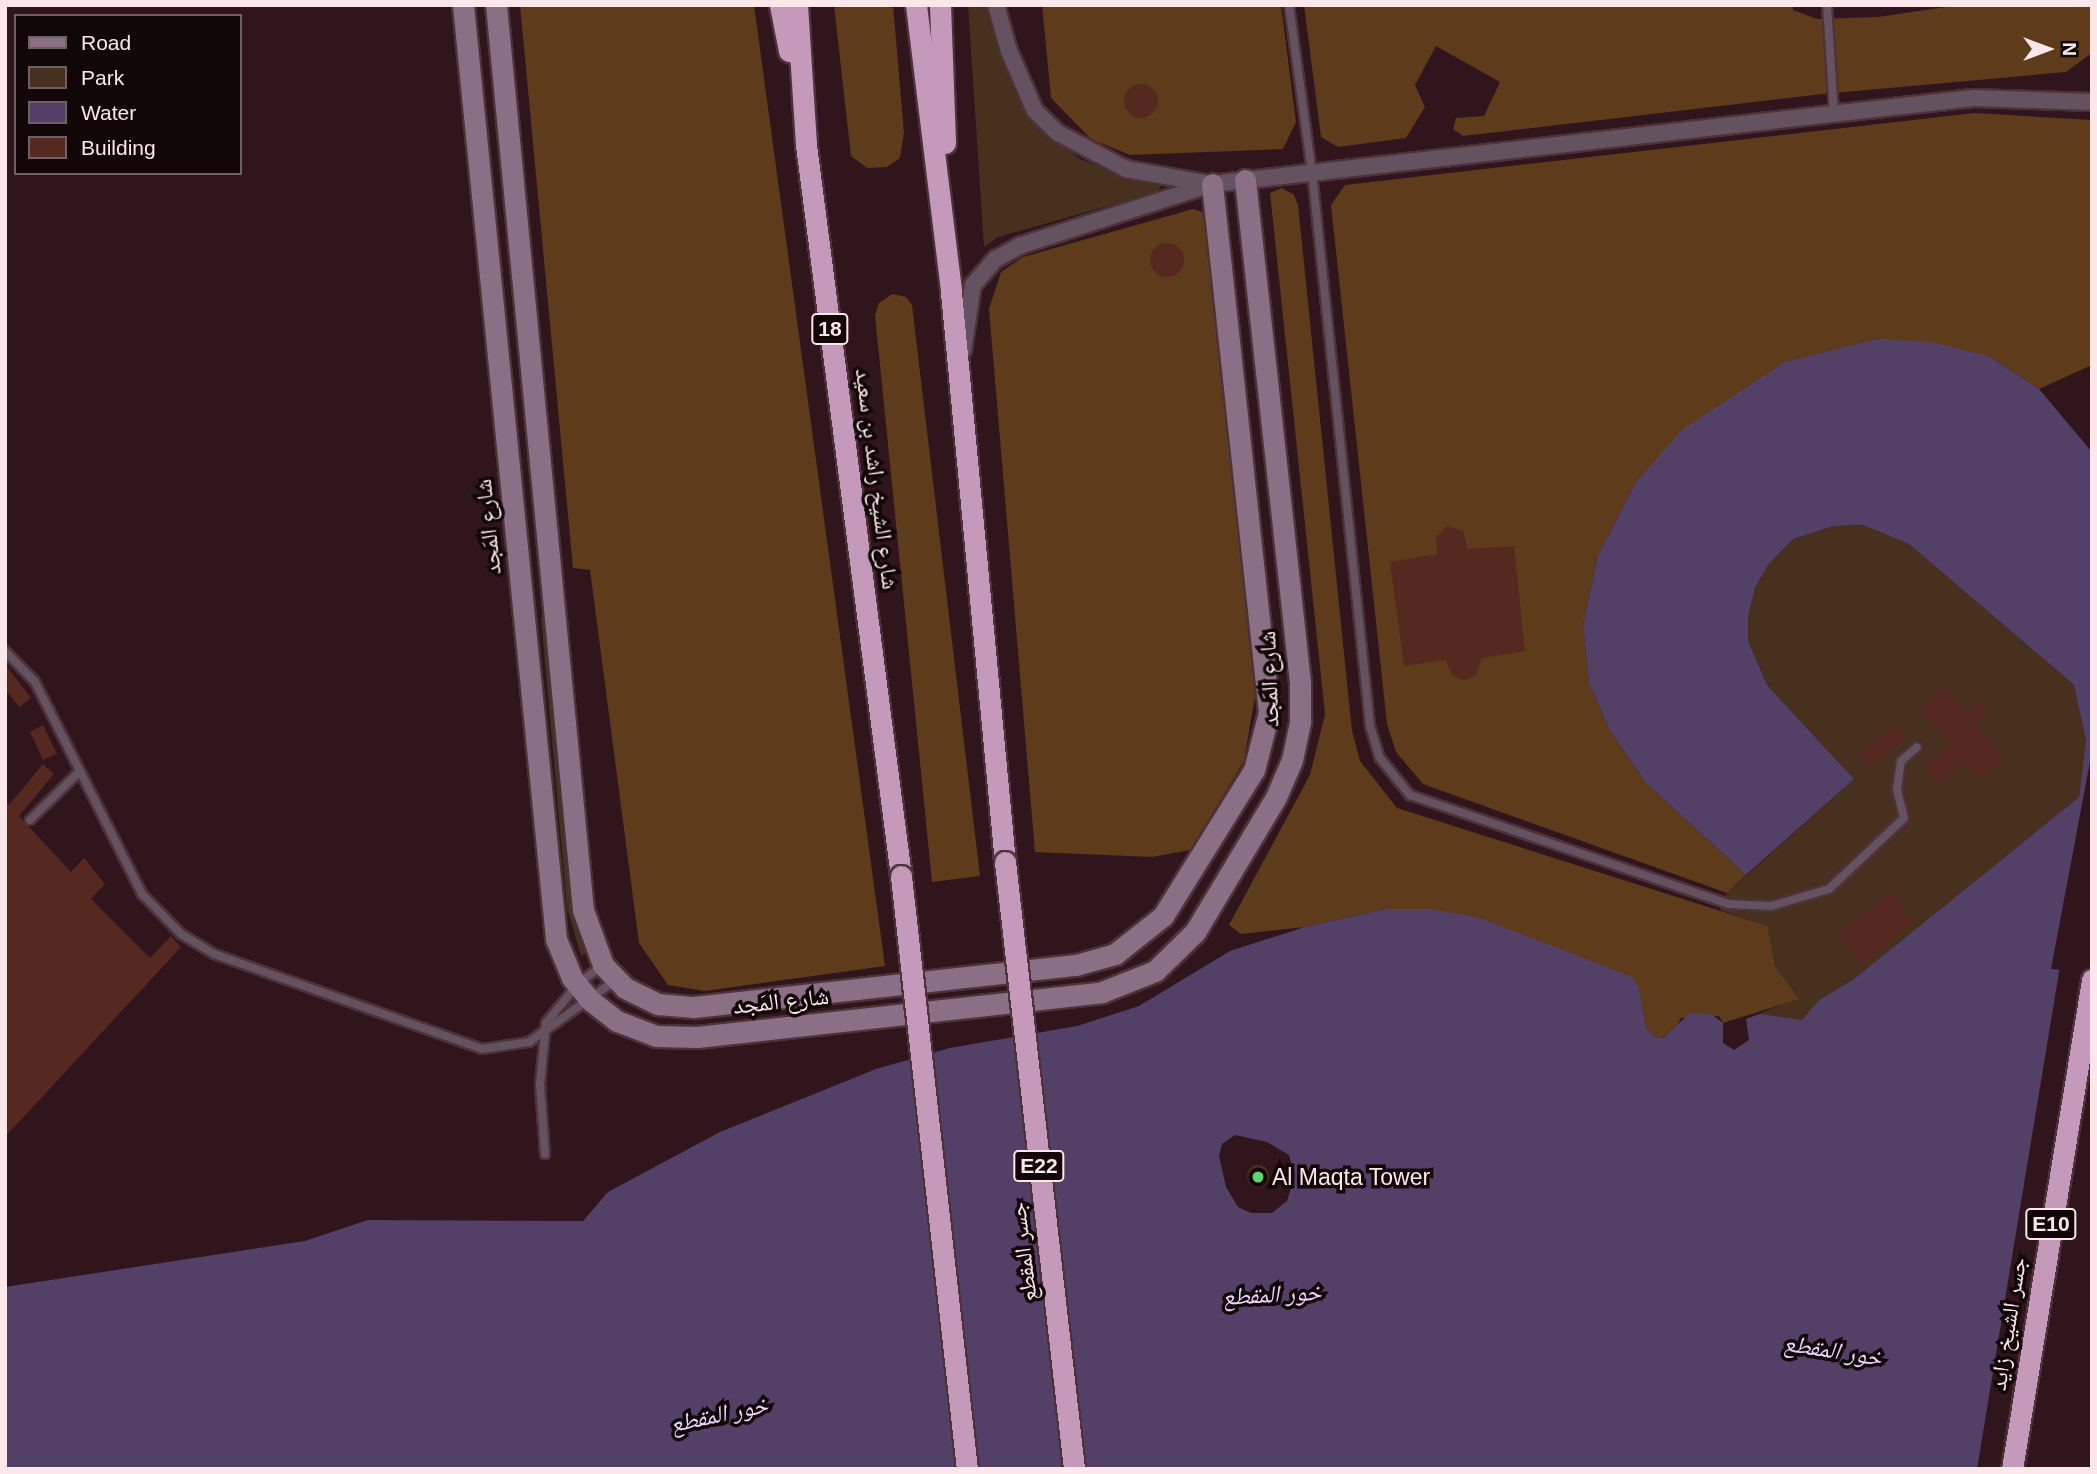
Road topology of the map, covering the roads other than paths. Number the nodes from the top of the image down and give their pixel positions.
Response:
1 (463, 5) edge
2 (496, 5) edge
3 (780, 5) edge
4 (797, 5) edge
5 (916, 5) edge
6 (940, 5) edge
7 (996, 5) edge
8 (1289, 5) edge
9 (1827, 5) edge
10 (2092, 103) edge
11 (1834, 113) junction
12 (806, 145) junction
13 (1312, 172) junction
14 (1245, 180) junction
15 (1212, 184) junction
16 (951, 292) junction
17 (959, 384) junction
18 (5, 651) edge
19 (1917, 747) dead end
20 (79, 772) junction
21 (30, 820) dead end
22 (610, 973) junction
23 (2092, 980) edge
24 (583, 992) junction
25 (544, 1030) junction
26 (545, 1154) dead end
27 (967, 1469) edge
28 (1074, 1469) edge
29 (2012, 1469) edge

1 - 24 street, شارع المَجد
2 - 22 street
3 - 12 highway
4 - 12 highway, شارع الشيخ راشد بن سعيد / 18
5 - 16 highway
6 - 16 highway
7 - 15 street
8 - 13 lane
9 - 11 lane
10 - 11 street
11 - 13 street
12 - 27 highway, شارع الشيخ راشد بن سعيد / 18, bridge
13 - 14 street
13 - 19 lane
14 - 15 street
14 - 24 street, شارع المَجد
15 - 17 street
15 - 22 street, شارع المَجد
16 - 17 highway
17 - 28 highway, جسر المقطع / E22, bridge
18 - 20 lane
20 - 21 lane
20 - 25 lane
22 - 24 lane
22 - 24 lane
23 - 29 highway, جسر الشيخ زايد / E10
24 - 25 lane
24 - 25 lane
25 - 26 lane

